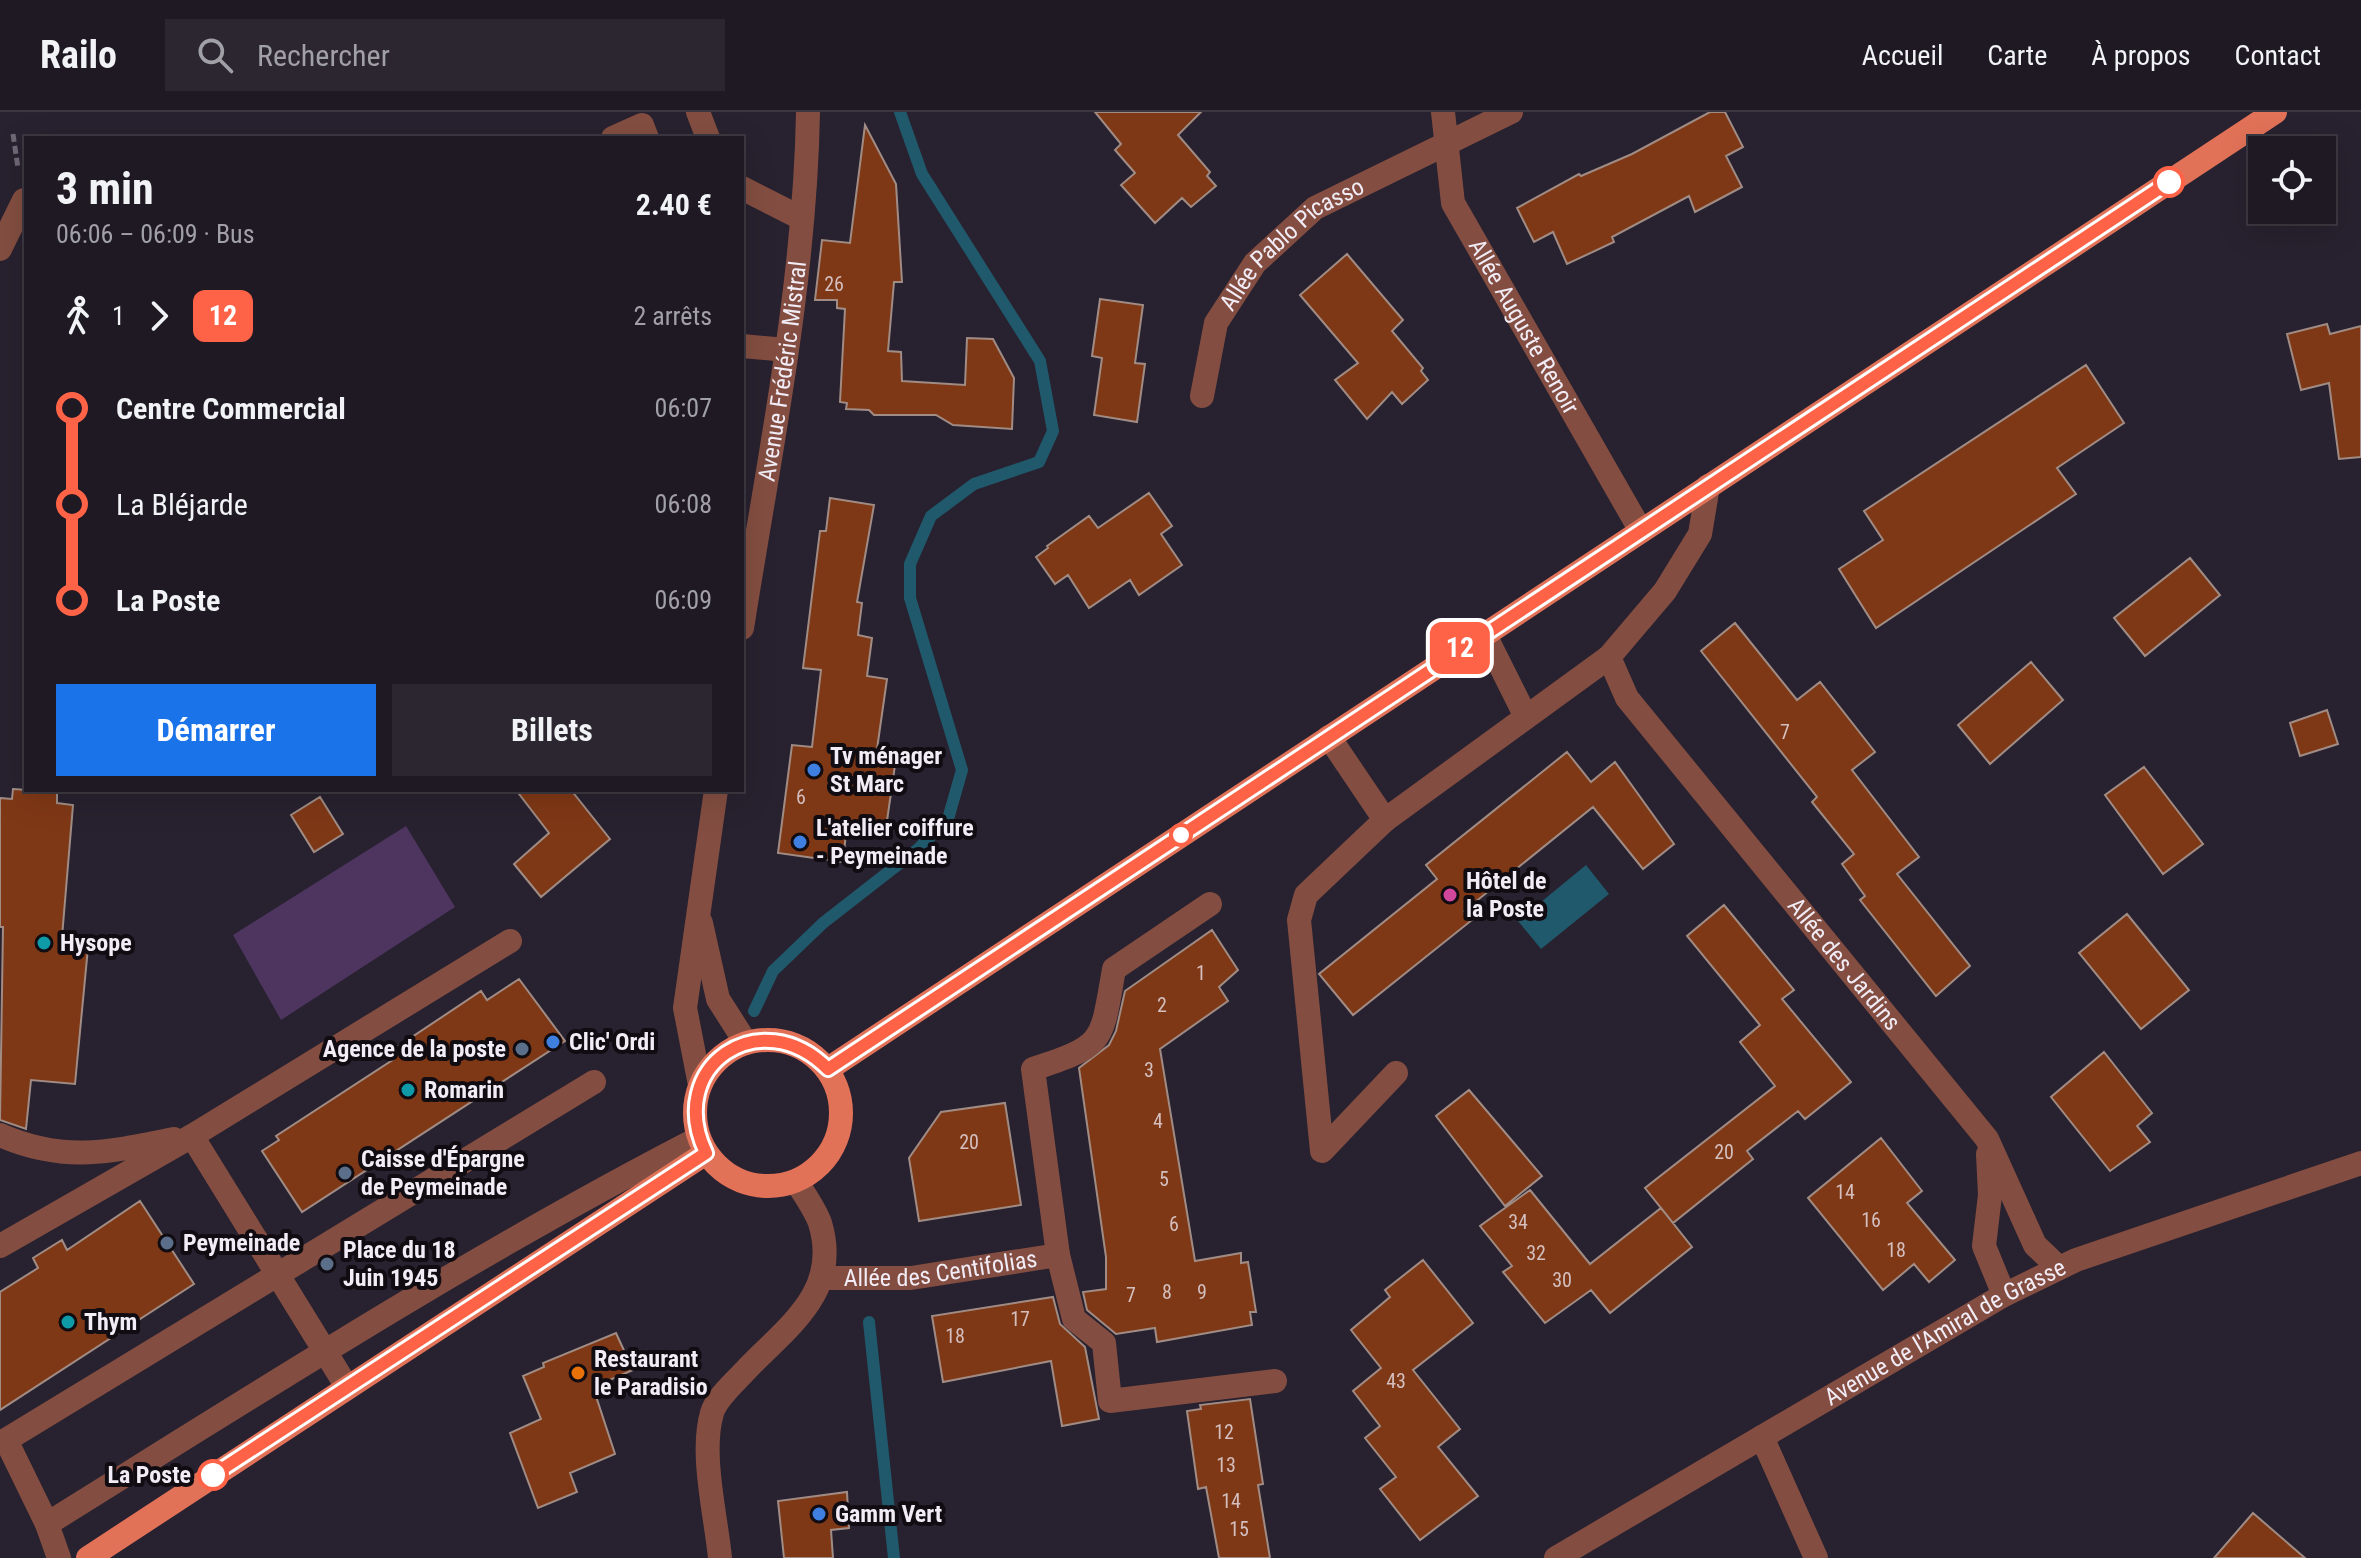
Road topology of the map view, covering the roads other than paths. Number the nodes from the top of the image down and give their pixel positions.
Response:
1 (698, 112) edge
2 (808, 112) edge
3 (1443, 112) edge
4 (1511, 112) edge
5 (2275, 112) edge
6 (617, 136) edge
7 (646, 136) edge
8 (707, 136) edge
9 (1446, 143) junction
10 (744, 189) edge
11 (24, 200) dead end
12 (801, 218) junction
13 (0, 249) edge
14 (744, 346) edge
15 (786, 350) junction
16 (1202, 396) dead end
17 (1708, 486) junction
18 (1641, 531) junction
19 (744, 615) edge
20 (1484, 633) junction
21 (1609, 657) junction
22 (1526, 717) junction
23 (1329, 737) junction
24 (716, 792) edge
25 (1385, 820) junction
26 (1210, 904) dead end
27 (698, 907) junction
28 (510, 941) dead end
29 (746, 1043) junction
30 (828, 1069) junction
31 (1396, 1073) dead end
32 (594, 1082) dead end
33 (700, 1085) junction
34 (0, 1135) edge
35 (192, 1136) junction
36 (1987, 1139) junction
37 (702, 1145) junction
38 (2361, 1163) edge
39 (796, 1181) junction
40 (0, 1246) edge
41 (1058, 1255) junction
42 (2059, 1268) junction
43 (276, 1275) junction
44 (821, 1278) junction
45 (2004, 1295) junction
46 (324, 1351) junction
47 (1275, 1381) dead end
48 (347, 1387) junction
49 (3, 1435) edge
50 (1762, 1437) junction
51 (47, 1524) junction
52 (59, 1558) edge
53 (88, 1558) edge
54 (720, 1558) edge
55 (1556, 1558) edge
56 (1816, 1558) edge

1 - 8 street
2 - 12 street, Avenue Frédéric Mistral
3 - 9 street, Allée Auguste Renoir
4 - 9 street, Allée Pablo Picasso
5 - 17 main road
6 - 7 street
9 - 16 street, Allée Pablo Picasso
9 - 18 street, Allée Auguste Renoir
10 - 12 street
11 - 13 street
12 - 15 street, Avenue Frédéric Mistral
14 - 15 street
15 - 19 street, Avenue Frédéric Mistral
17 - 18 main road
17 - 21 street
18 - 20 main road
20 - 22 street
20 - 23 main road
21 - 22 street
21 - 36 street, Allée des Jardins
22 - 25 street
23 - 25 street
23 - 30 main road
24 - 27 street
25 - 31 street
26 - 41 street, Allée des Centifolias
27 - 29 street
27 - 33 street
28 - 35 street
29 - 30 main road
29 - 33 main road
30 - 39 main road
32 - 43 street
33 - 37 main road
34 - 35 street
35 - 40 street
35 - 43 street
36 - 42 street, Allée des Jardins
36 - 45 street
37 - 39 main road
37 - 46 street
37 - 48 main road
38 - 42 street, Avenue de l'Amiral de Grasse
39 - 44 street
41 - 44 street, Allée des Centifolias
41 - 47 street, Allée des Centifolias
42 - 45 street, Avenue de l'Amiral de Grasse
43 - 46 street
43 - 49 street
44 - 54 street
45 - 50 street, Avenue de l'Amiral de Grasse
46 - 48 street
46 - 51 street
48 - 53 main road
49 - 51 street
50 - 55 street, Avenue de l'Amiral de Grasse
50 - 56 street
51 - 52 street

